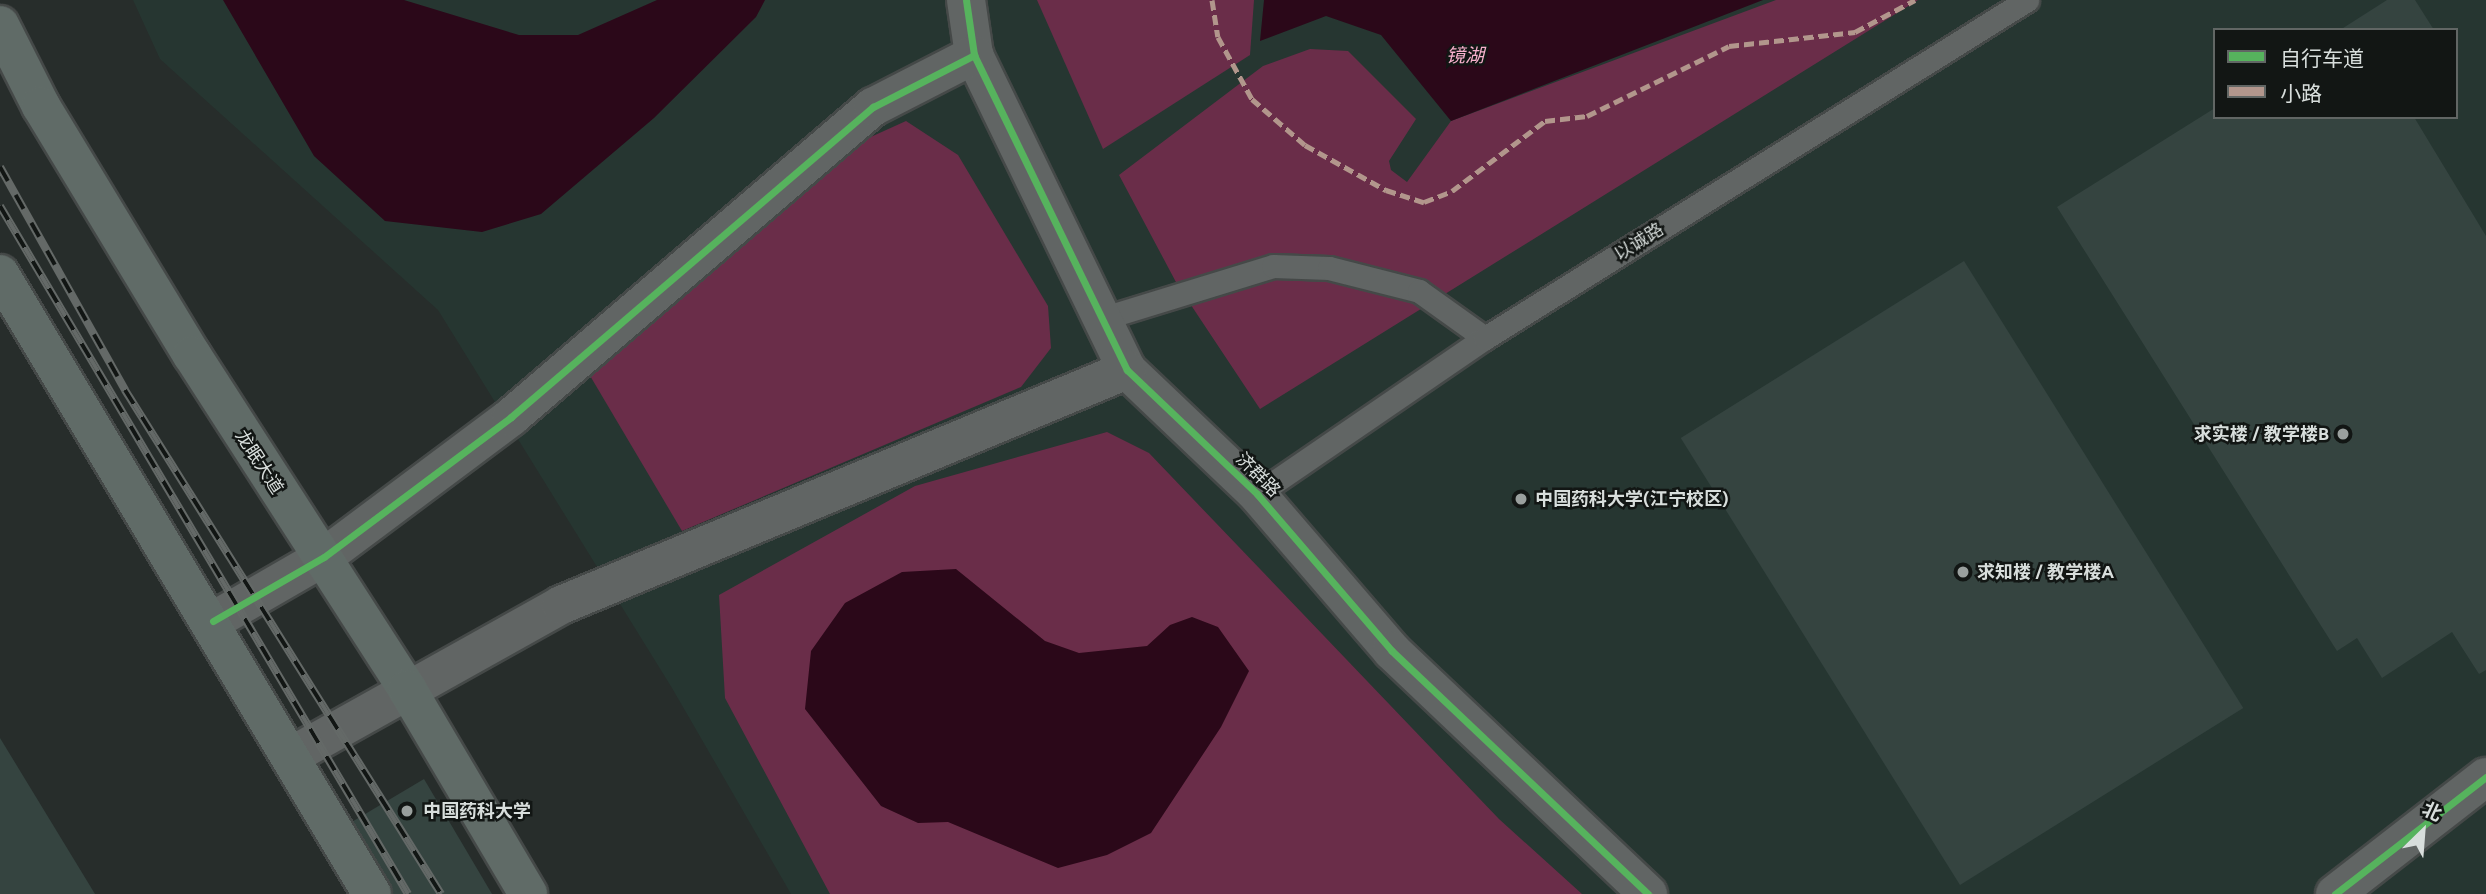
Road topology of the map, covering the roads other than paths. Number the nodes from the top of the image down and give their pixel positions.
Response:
1 (966, 0) edge
2 (2027, 0) edge
3 (0, 25) edge
4 (974, 55) junction
5 (0, 274) edge
6 (1104, 318) junction
7 (1485, 338) junction
8 (1127, 370) junction
9 (1257, 494) junction
10 (324, 557) junction
11 (213, 621) junction
12 (407, 689) junction
13 (292, 756) junction
14 (2486, 777) edge
15 (372, 894) edge
16 (528, 894) edge
17 (1648, 894) edge
18 (2334, 894) edge

1 - 4 street, 济群路
2 - 7 lane, 以诚路
3 - 10 main road, 龙眠大道
4 - 6 street, 济群路
4 - 10 street
5 - 11 main road
6 - 7 lane
6 - 8 street, 济群路
7 - 9 lane, 以诚路
8 - 9 street, 济群路
8 - 12 street
9 - 17 street, 济群路
10 - 11 street
10 - 12 main road, 龙眠大道
11 - 13 main road
12 - 13 street
12 - 16 main road, 龙眠大道
13 - 15 main road
14 - 18 street

